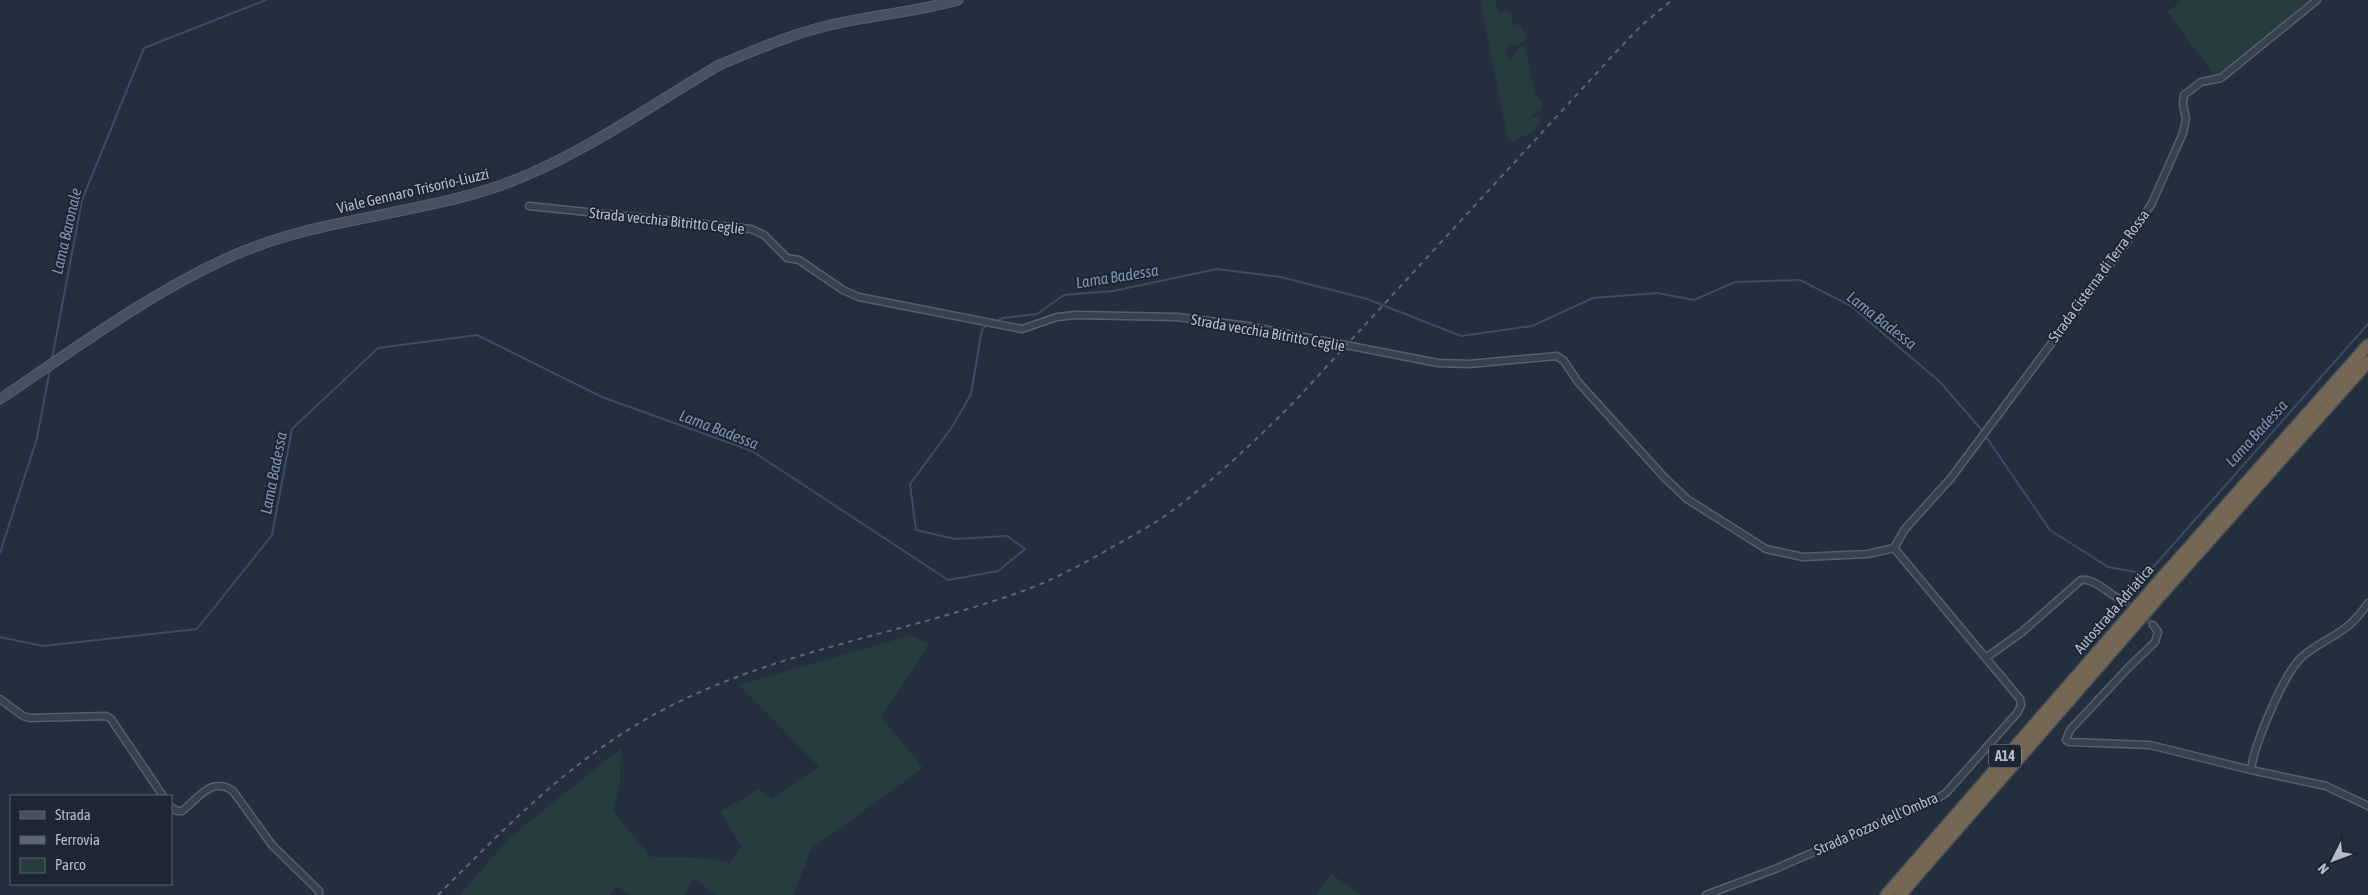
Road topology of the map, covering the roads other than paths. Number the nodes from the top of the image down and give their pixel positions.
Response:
1 (958, 0) edge
2 (2317, 0) edge
3 (529, 206) dead end
4 (2368, 345) edge
5 (2368, 362) edge
6 (0, 400) edge
7 (1894, 548) junction
8 (2156, 592) junction
9 (2125, 601) tunnel mouth
10 (2368, 603) edge
11 (2130, 622) junction
12 (2153, 625) dead end
13 (1987, 657) junction
14 (0, 699) edge
15 (2251, 770) junction
16 (163, 795) edge
17 (2368, 806) edge
18 (172, 808) edge
19 (319, 895) edge
20 (1706, 895) edge
21 (1886, 895) edge
22 (1900, 895) edge

1 - 6 main road, Viale Gennaro Trisorio-Liuzzi
2 - 7 street, Strada Cisterna di Terra Rossa
3 - 7 street, Strada vecchia Bitritto Ceglie
4 - 8 highway, Autostrada Adriatica / A14
5 - 8 highway, Autostrada Adriatica / A14
7 - 13 street, Strada Pozzo dell'Ombra
8 - 11 highway, Autostrada Adriatica / A14, bridge
9 - 13 street
10 - 15 street
11 - 21 highway, Autostrada Adriatica / A14
11 - 22 highway, Autostrada Adriatica / A14
12 - 15 street
13 - 20 street, Strada Pozzo dell'Ombra
14 - 16 street
15 - 17 street
18 - 19 street

